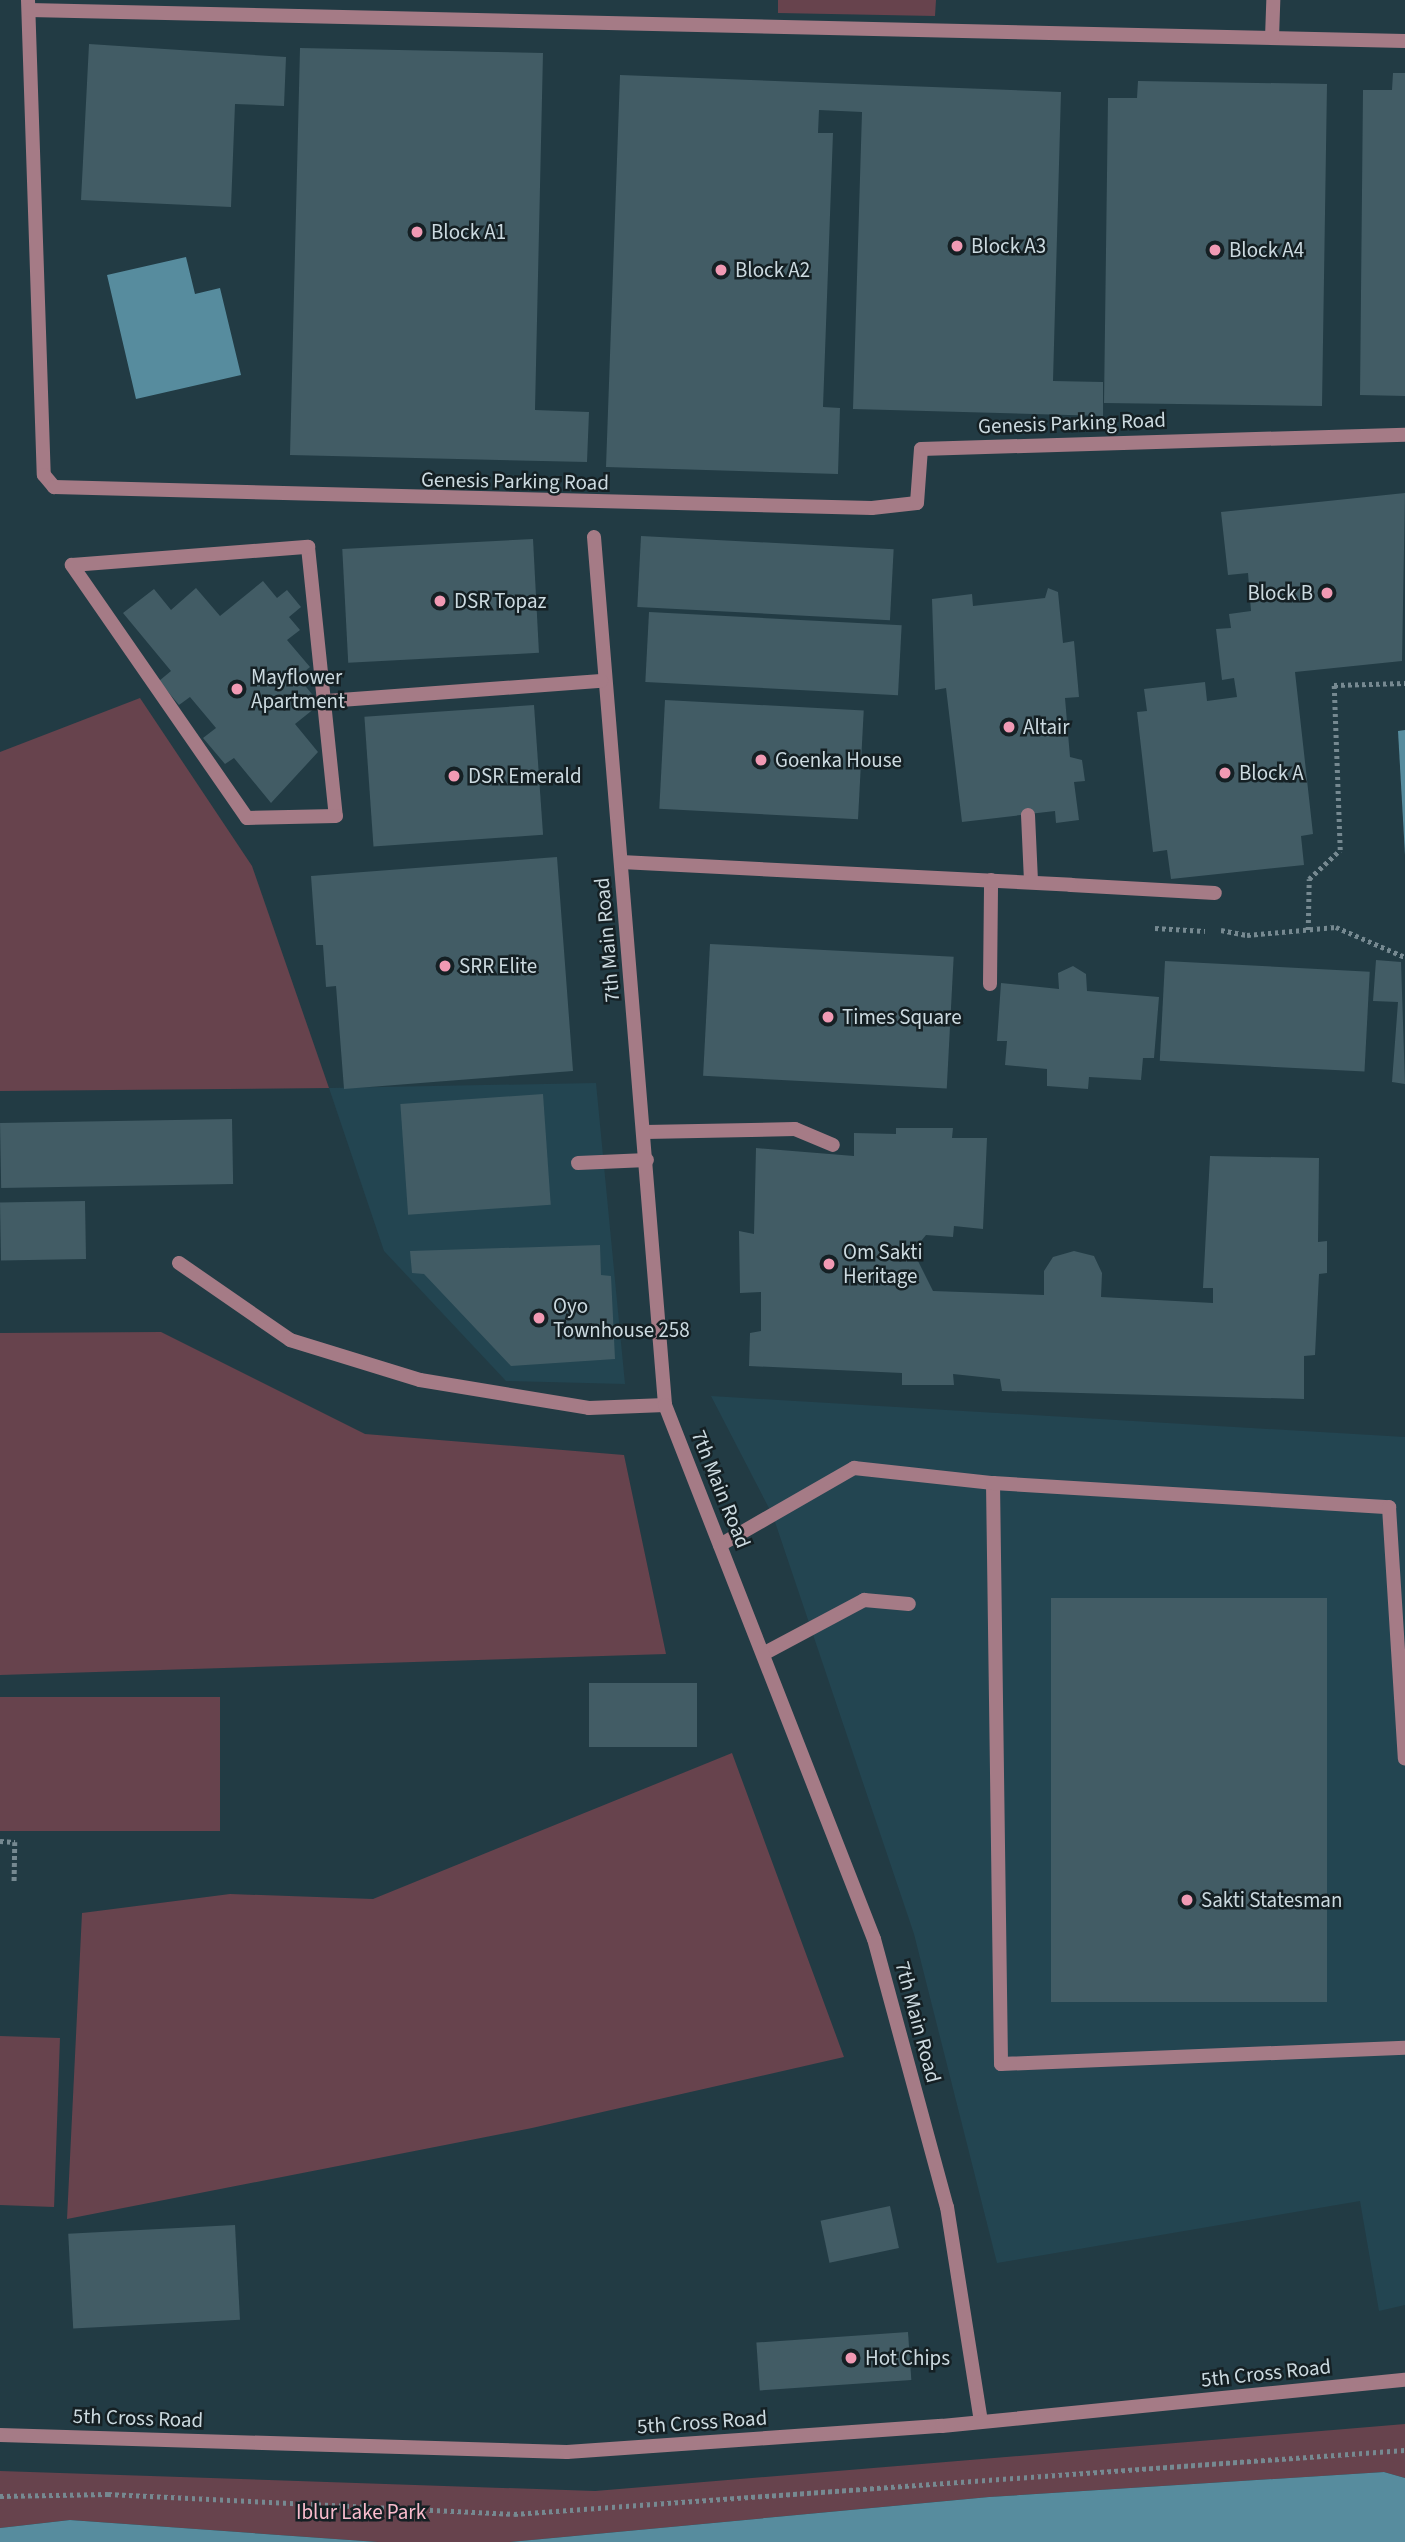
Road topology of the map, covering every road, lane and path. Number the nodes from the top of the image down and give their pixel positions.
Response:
1 (1273, 0) edge
2 (29, 5) edge
3 (1272, 38) junction
4 (1405, 41) edge
5 (1405, 435) edge
6 (594, 537) dead end
7 (601, 681) junction
8 (1405, 683) edge
9 (327, 701) junction
10 (1028, 815) dead end
11 (621, 862) junction
12 (991, 880) junction
13 (1031, 882) junction
14 (1216, 893) dead end
15 (1149, 923) dead end
16 (1308, 930) junction
17 (1405, 957) edge
18 (990, 984) dead end
19 (645, 1132) junction
20 (833, 1145) dead end
21 (647, 1160) junction
22 (578, 1163) dead end
23 (180, 1263) dead end
24 (665, 1405) junction
25 (993, 1483) junction
26 (720, 1545) junction
27 (909, 1604) dead end
28 (763, 1654) junction
29 (1405, 1758) edge
30 (0, 1840) edge
31 (14, 1881) dead end
32 (1405, 2049) edge
33 (1405, 2380) edge
34 (981, 2421) junction
35 (0, 2435) edge
36 (1405, 2450) edge
37 (0, 2496) edge

1 - 3 street
2 - 3 street, Genesis Parking Road
2 - 5 street, Genesis Parking Road
3 - 4 street, Genesis Parking Road
6 - 7 street, 7th Main Road
7 - 9 street
7 - 11 street, 7th Main Road
8 - 16 path
9 - 9 street
10 - 13 street
11 - 12 street
11 - 19 street, 7th Main Road
12 - 13 street
12 - 18 street
13 - 14 street
15 - 16 path
16 - 17 path
19 - 20 street
19 - 21 street, 7th Main Road
21 - 22 street
21 - 24 street, 7th Main Road
23 - 24 street
24 - 26 street, 7th Main Road
25 - 26 street
25 - 29 street
25 - 32 street
26 - 28 street, 7th Main Road
27 - 28 street
28 - 34 street, 7th Main Road
30 - 31 path
33 - 34 street, 5th Cross Road
34 - 35 street, 5th Cross Road
36 - 37 path

